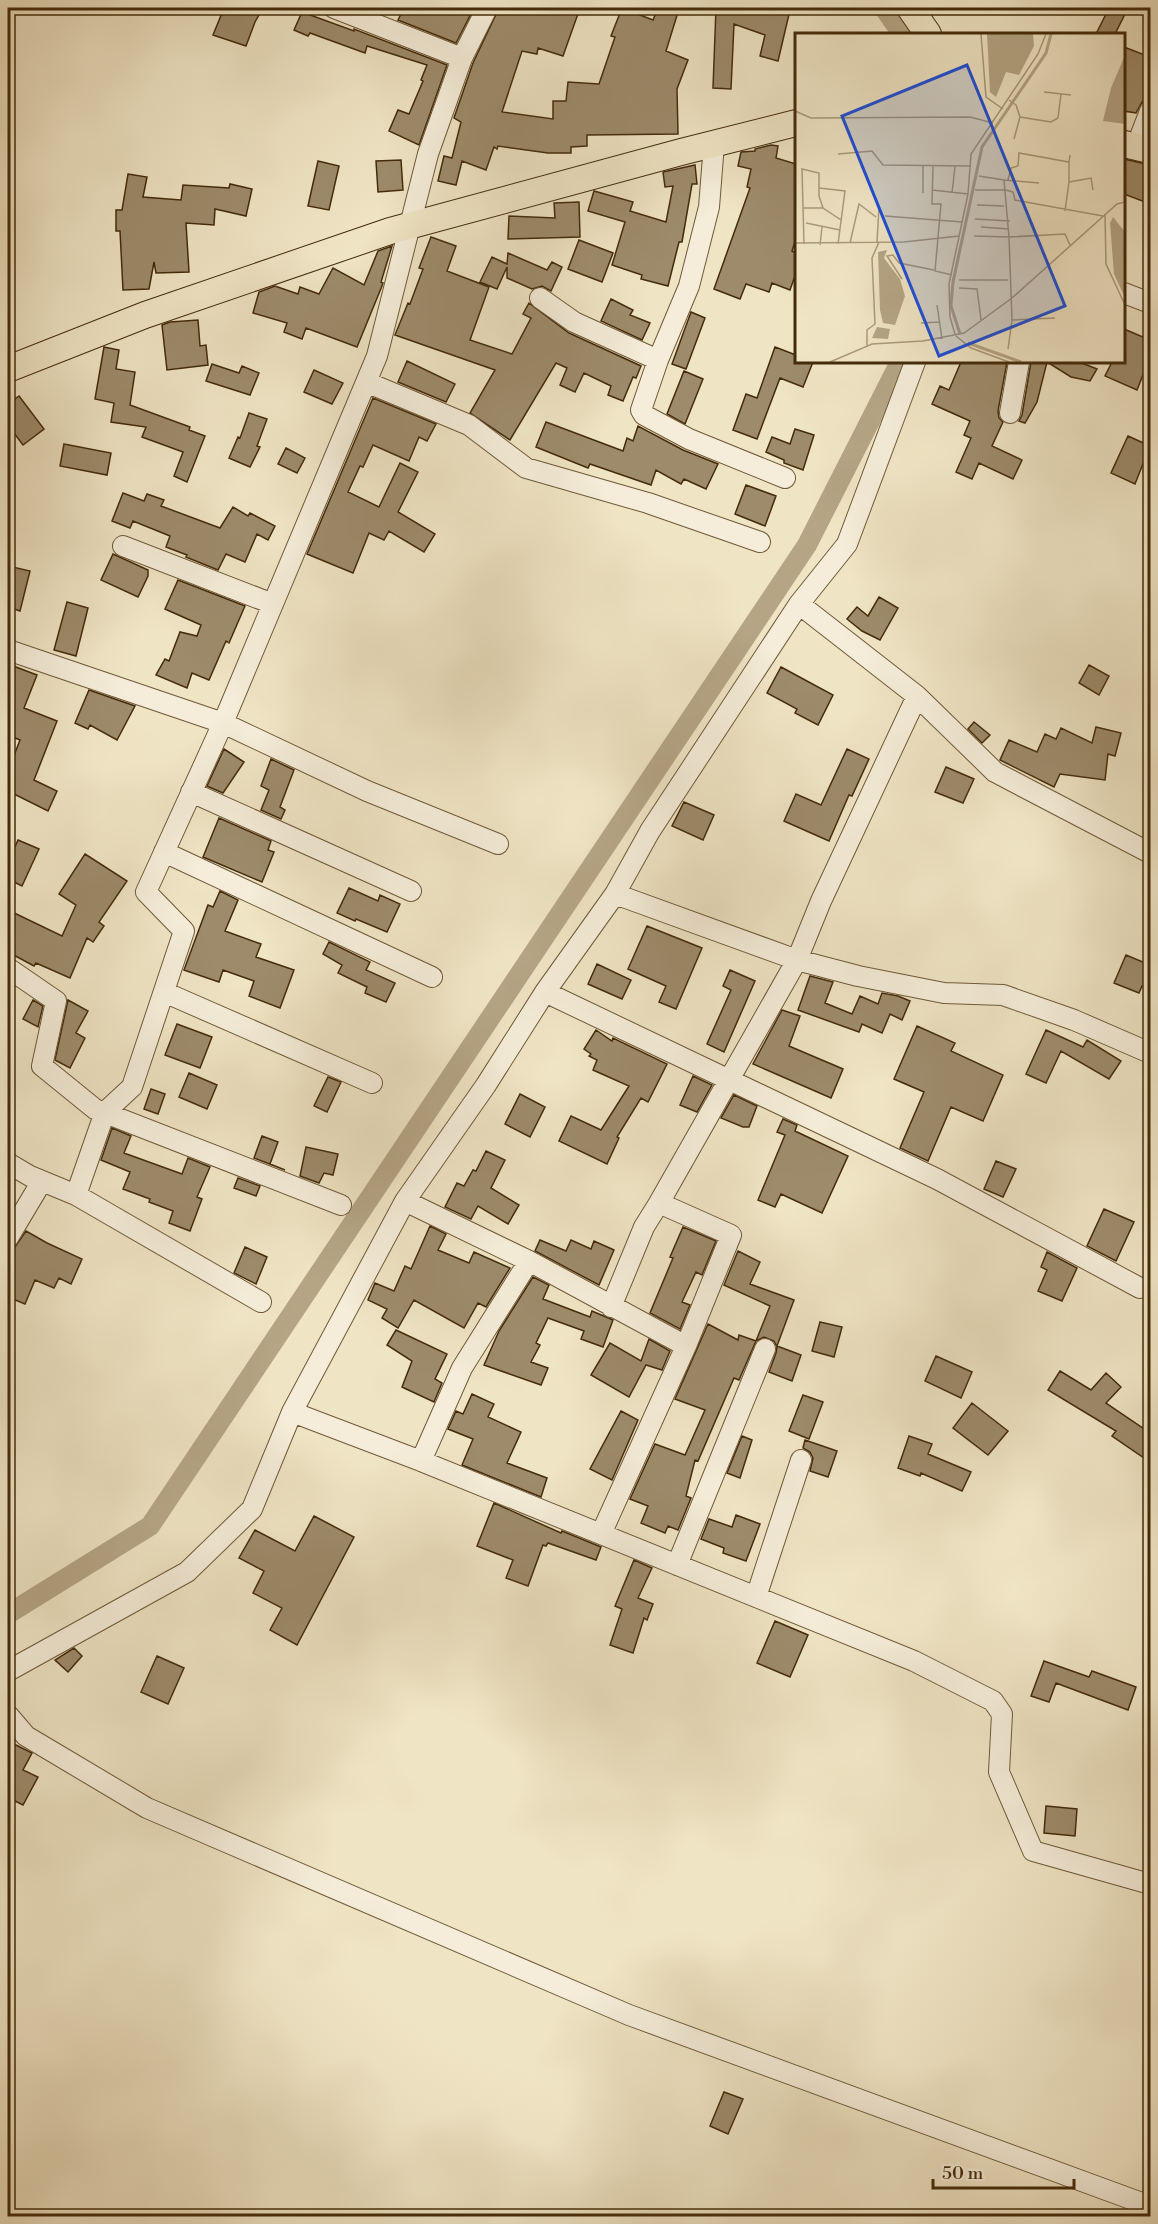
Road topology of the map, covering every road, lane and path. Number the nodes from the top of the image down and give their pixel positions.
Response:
1 (334, 8) edge
2 (487, 8) edge
3 (910, 8) edge
4 (927, 33) edge
5 (462, 58) junction
6 (1150, 111) edge
7 (795, 123) edge
8 (714, 144) junction
9 (1137, 147) edge
10 (411, 226) junction
11 (1125, 292) edge
12 (540, 298) dead end
13 (1150, 303) edge
14 (658, 360) junction
15 (915, 363) edge
16 (1019, 363) edge
17 (8, 369) edge
18 (366, 382) junction
19 (1010, 412) dead end
20 (785, 478) dead end
21 (760, 542) dead end
22 (123, 546) dead end
23 (273, 604) junction
24 (799, 604) junction
25 (8, 650) edge
26 (917, 696) junction
27 (223, 723) junction
28 (191, 792) junction
29 (498, 844) dead end
30 (164, 852) junction
31 (1150, 853) edge
32 (411, 891) dead end
33 (615, 894) junction
34 (797, 960) junction
35 (8, 969) edge
36 (432, 977) dead end
37 (164, 992) junction
38 (545, 992) junction
39 (1150, 1053) edge
40 (729, 1079) junction
41 (372, 1083) dead end
42 (105, 1112) junction
43 (8, 1163) edge
44 (42, 1181) junction
45 (76, 1195) junction
46 (405, 1201) junction
47 (659, 1203) junction
48 (340, 1204) dead end
49 (8, 1238) edge
50 (529, 1261) junction
51 (1140, 1288) dead end
52 (261, 1302) dead end
53 (612, 1307) junction
54 (686, 1346) junction
55 (765, 1349) dead end
56 (292, 1412) junction
57 (801, 1460) dead end
58 (421, 1461) junction
59 (602, 1534) junction
60 (677, 1564) junction
61 (756, 1597) junction
62 (8, 1671) edge
63 (8, 1715) edge
64 (1150, 1884) edge
65 (1150, 2206) edge

1 - 5 street
2 - 5 street
3 - 4 main road
5 - 10 street
6 - 9 street
7 - 8 main road
8 - 10 main road
8 - 14 street
10 - 17 main road
10 - 18 street
11 - 13 street
12 - 14 street
14 - 20 street
15 - 24 street
16 - 19 street
18 - 21 street
18 - 23 street
22 - 23 street
23 - 27 street
24 - 26 street
24 - 33 street
25 - 27 street
26 - 31 street
26 - 34 street
27 - 28 street
27 - 29 street
28 - 30 street
28 - 32 street
30 - 36 street
30 - 37 street
33 - 34 street
33 - 38 street
34 - 39 street
34 - 40 street
35 - 42 street
37 - 41 street
37 - 42 street
38 - 40 street
38 - 46 street
40 - 47 street
40 - 51 street
42 - 45 street
42 - 48 street
43 - 44 street
44 - 45 street
44 - 49 street
45 - 52 street
46 - 50 street
46 - 56 street
47 - 53 street
47 - 54 street
50 - 53 street
50 - 58 street
53 - 54 street
54 - 59 street
55 - 60 street
56 - 58 street
56 - 62 street
57 - 61 street
58 - 59 street
59 - 60 street
60 - 61 street
61 - 64 street
63 - 65 street

